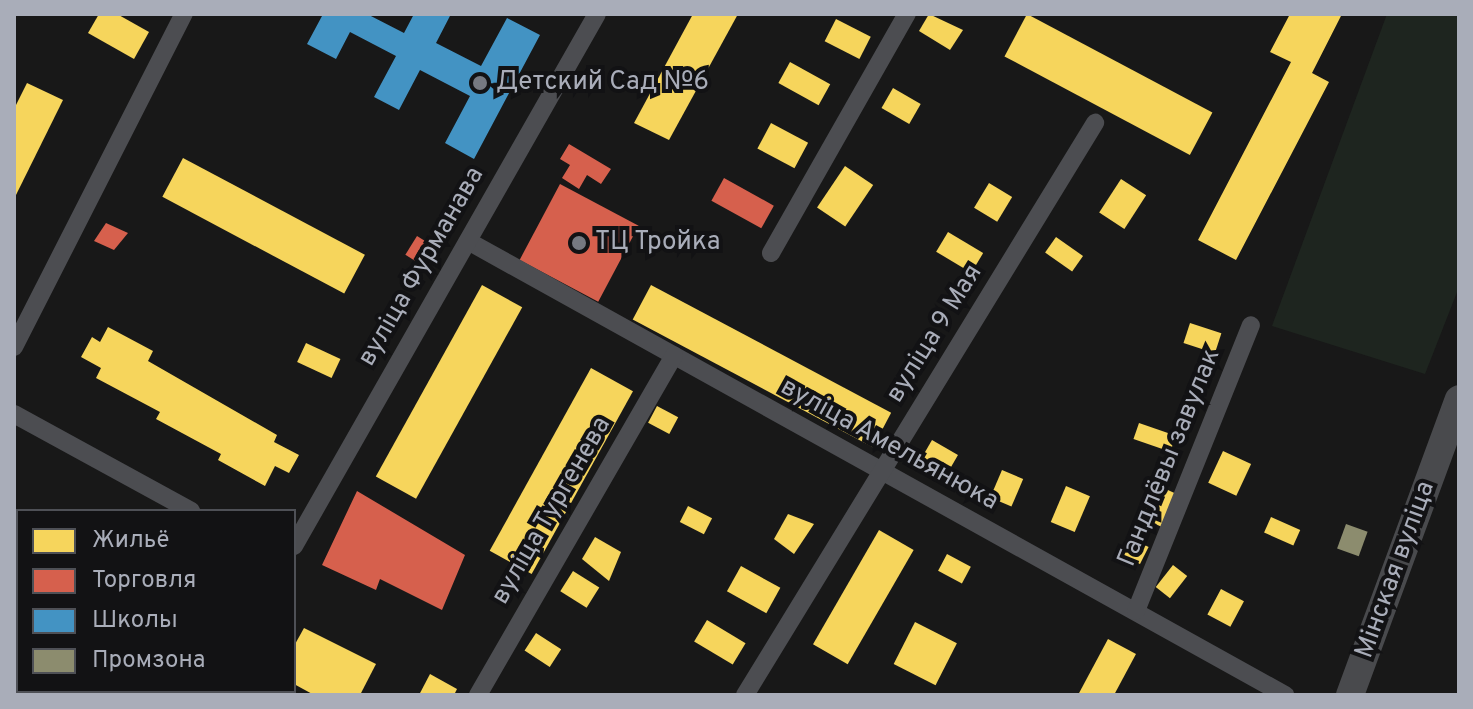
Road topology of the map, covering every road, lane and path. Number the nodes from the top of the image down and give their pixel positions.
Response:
1 (184, 14) edge
2 (597, 14) edge
3 (907, 14) edge
4 (1095, 123) dead end
5 (468, 241) junction
6 (771, 253) dead end
7 (1251, 325) dead end
8 (14, 347) edge
9 (674, 355) junction
10 (1459, 399) edge
11 (14, 414) edge
12 (881, 470) junction
13 (187, 509) edge
14 (296, 542) edge
15 (1136, 611) junction
16 (478, 695) edge
17 (745, 695) edge
18 (1285, 695) edge
19 (1350, 695) edge

1 - 8 street
2 - 5 street, вуліца Фурманава
3 - 6 street
4 - 12 street, вуліца 9 Мая
5 - 9 street, вуліца Амельянюка
5 - 14 street, вуліца Фурманава
7 - 15 street, Гандлёвы завулак
9 - 12 street, вуліца Амельянюка
9 - 16 street, вуліца Тургенева
10 - 19 main road, Мінская вуліца
11 - 13 street
12 - 15 street, вуліца Амельянюка
12 - 17 street, вуліца 9 Мая
15 - 18 street, вуліца Амельянюка

